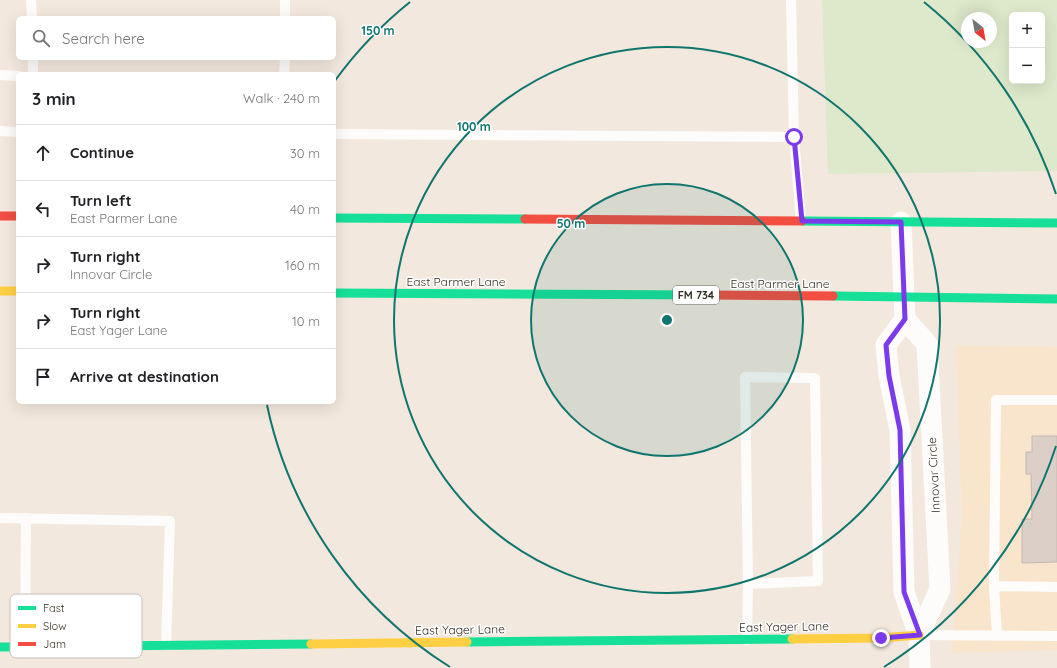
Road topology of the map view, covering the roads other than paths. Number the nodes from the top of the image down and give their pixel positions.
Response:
1 (31, 0) edge
2 (285, 0) edge
3 (791, 0) edge
4 (32, 16) edge
5 (285, 16) edge
6 (33, 60) edge
7 (285, 60) edge
8 (33, 72) edge
9 (284, 72) edge
10 (0, 75) edge
11 (16, 76) edge
12 (0, 131) edge
13 (16, 132) edge
14 (336, 134) edge
15 (794, 137) junction
16 (0, 216) edge
17 (16, 216) edge
18 (336, 218) edge
19 (802, 221) junction
20 (901, 222) junction
21 (1057, 223) edge
22 (0, 291) edge
23 (16, 291) edge
24 (336, 293) edge
25 (904, 296) junction
26 (1057, 299) edge
27 (905, 319) junction
28 (1057, 400) edge
29 (0, 518) edge
30 (26, 518) junction
31 (748, 584) junction
32 (994, 586) junction
33 (1057, 587) edge
34 (25, 594) edge
35 (920, 635) junction
36 (997, 636) junction
37 (1057, 636) edge
38 (746, 640) junction
39 (142, 646) edge
40 (166, 646) junction
41 (920, 668) edge

1 - 4 lane
2 - 5 lane
3 - 15 lane
6 - 8 lane
7 - 9 lane
10 - 11 lane
12 - 13 lane
14 - 15 lane
15 - 19 lane
16 - 17 main road
18 - 19 main road
19 - 20 main road
20 - 21 main road
20 - 25 street
22 - 23 main road
24 - 25 main road, East Parmer Lane / FM 734
25 - 26 main road, East Parmer Lane / FM 734
25 - 27 street
27 - 35 street, Innovar Circle
27 - 35 street, Innovar Circle
28 - 32 lane
29 - 30 lane
30 - 34 lane
30 - 40 lane
31 - 31 lane
31 - 38 lane
32 - 33 lane
32 - 36 lane
35 - 36 lane
35 - 38 main road, East Yager Lane
35 - 41 street, Innovar Circle
36 - 37 lane
38 - 40 main road, East Yager Lane
39 - 40 main road, East Yager Lane

